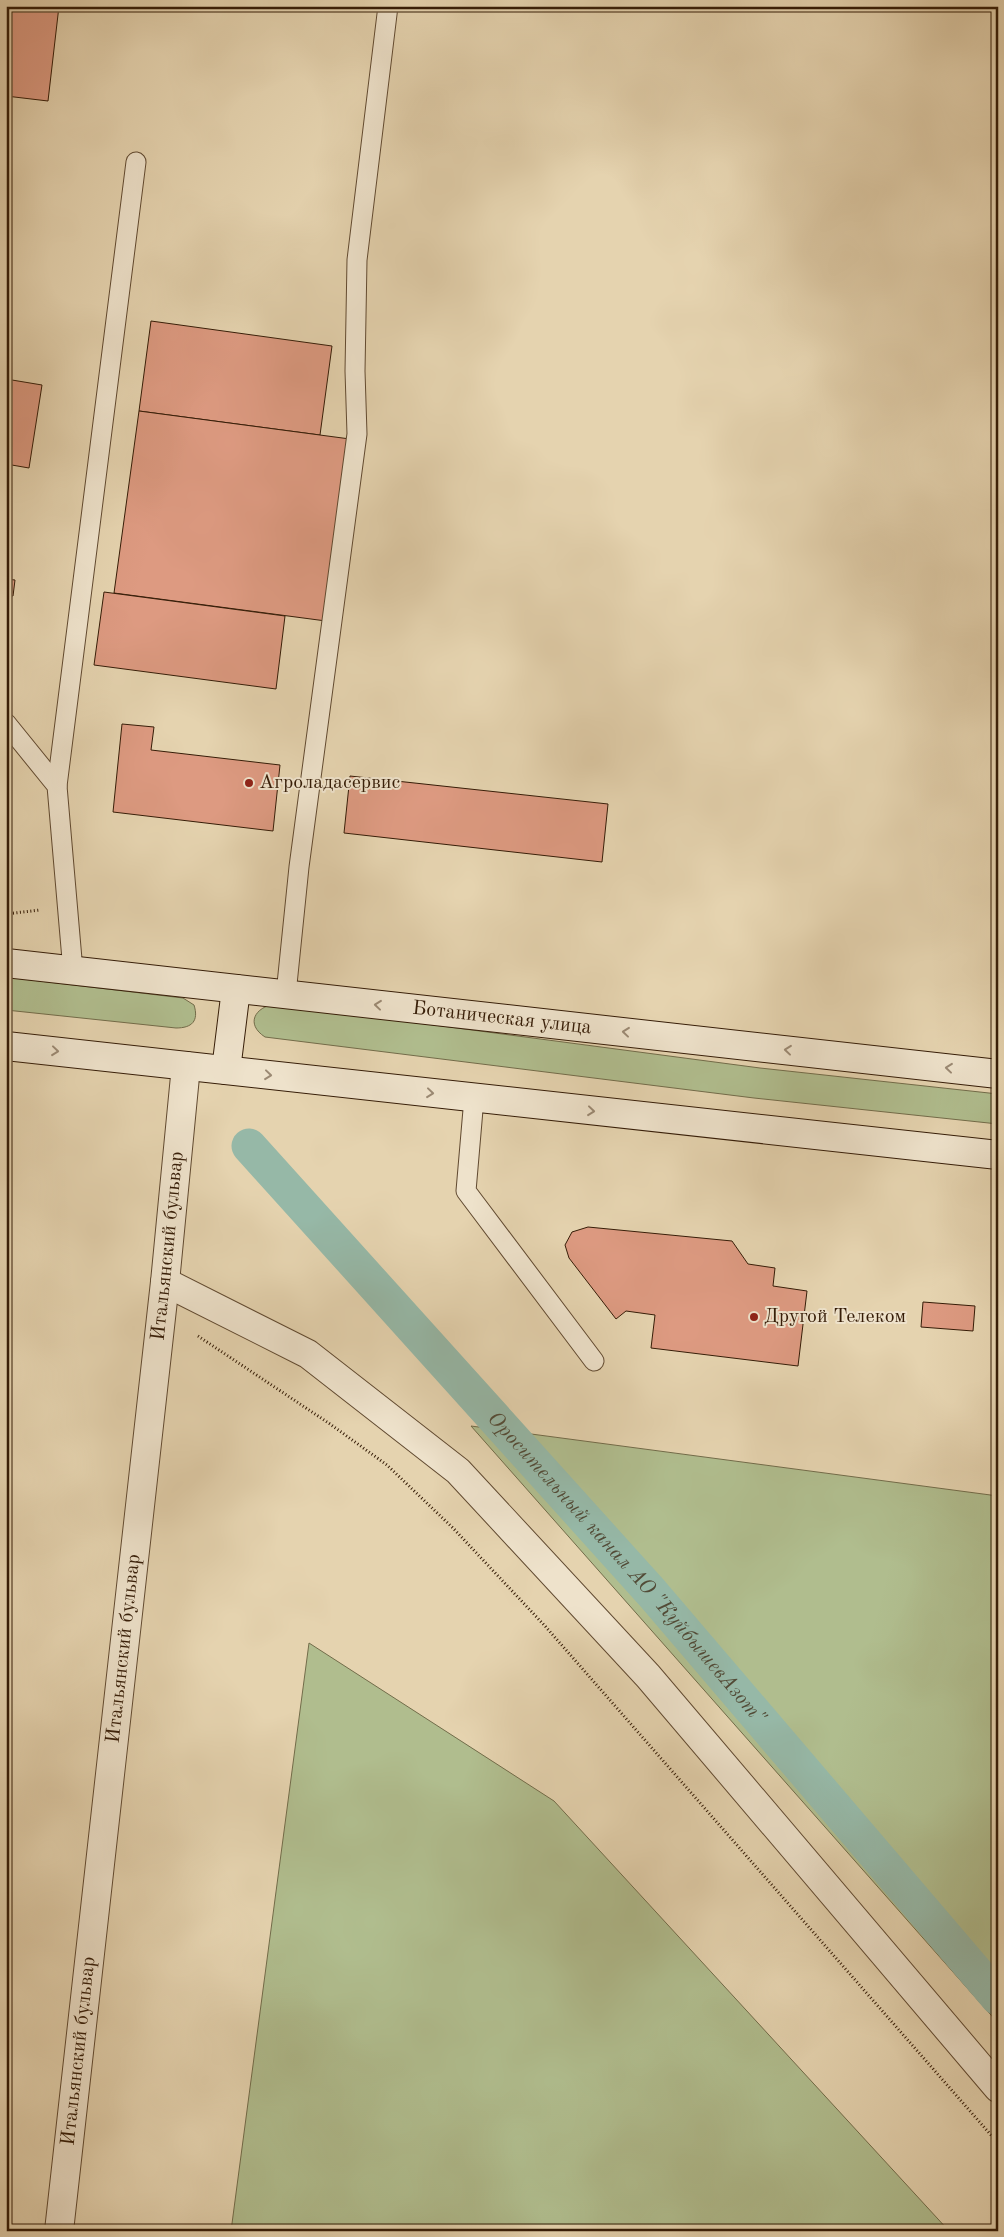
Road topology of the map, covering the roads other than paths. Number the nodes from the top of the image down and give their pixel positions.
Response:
1 (388, 6) edge
2 (136, 162) dead end
3 (6, 723) edge
4 (57, 786) junction
5 (6, 963) edge
6 (72, 970) junction
7 (236, 989) junction
8 (286, 994) junction
9 (6, 1046) edge
10 (186, 1066) junction
11 (226, 1070) junction
12 (998, 1074) edge
13 (474, 1098) junction
14 (998, 1155) edge
15 (165, 1282) junction
16 (594, 1361) dead end
17 (998, 2088) edge
18 (60, 2231) edge

1 - 8 lane
2 - 4 lane
3 - 4 lane
4 - 6 lane
5 - 6 street, Ботаническая улица
6 - 7 street, Ботаническая улица
7 - 8 street, Ботаническая улица
7 - 11 street
12 -> 8 street, Ботаническая улица
9 -> 10 street
10 - 11 street
10 - 15 street, Итальянский бульвар
11 -> 13 street
13 -> 14 street
13 - 16 lane
15 - 17 street
15 - 18 street, Итальянский бульвар

